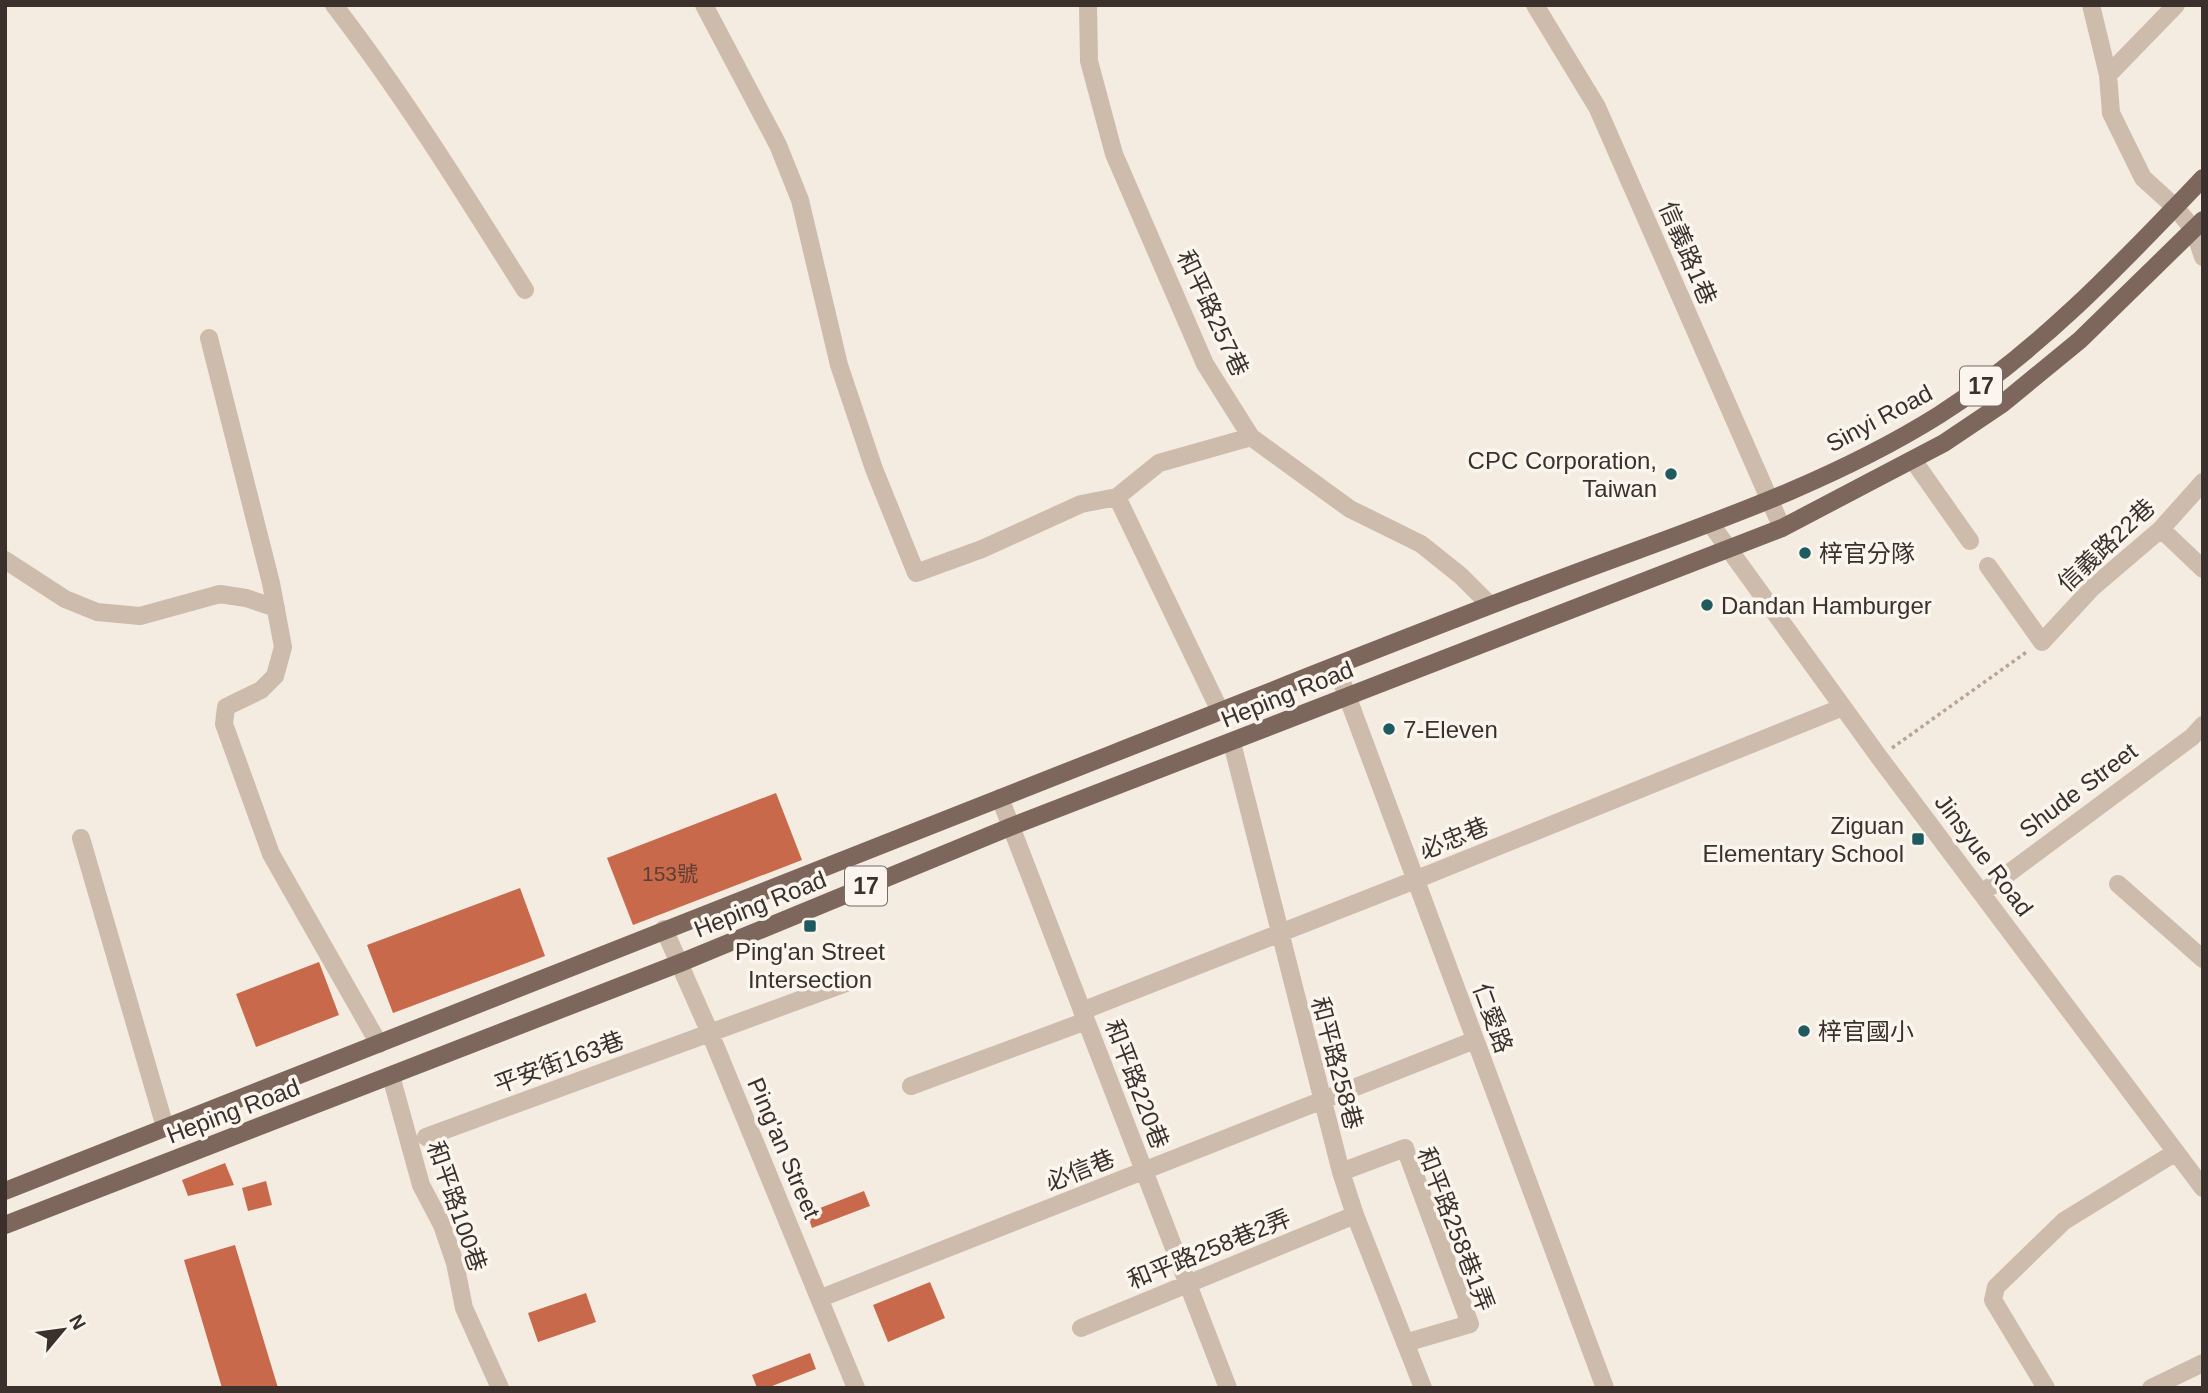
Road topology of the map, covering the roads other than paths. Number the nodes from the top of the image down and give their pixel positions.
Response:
1 (334, 5) edge
2 (704, 5) edge
3 (1088, 5) edge
4 (1535, 5) edge
5 (2091, 5) edge
6 (2176, 5) edge
7 (2108, 75) junction
8 (2203, 178) edge
9 (2175, 207) junction
10 (2198, 225) edge
11 (2203, 257) edge
12 (525, 290) dead end
13 (209, 338) dead end
14 (1251, 437) junction
15 (1913, 460) junction
16 (2203, 482) edge
17 (1117, 498) junction
18 (1769, 501) junction
19 (1710, 523) junction
20 (1782, 528) junction
21 (2161, 529) junction
22 (1970, 541) dead end
23 (1728, 550) junction
24 (5, 560) edge
25 (1988, 566) dead end
26 (2203, 569) edge
27 (1490, 605) junction
28 (275, 608) junction
29 (1336, 666) junction
30 (1347, 696) junction
31 (1843, 707) junction
32 (1220, 711) junction
33 (2199, 736) edge
34 (1232, 743) junction
35 (1000, 798) junction
36 (1010, 827) junction
37 (81, 838) dead end
38 (1415, 880) junction
39 (2118, 884) dead end
40 (1982, 893) junction
41 (664, 929) junction
42 (1279, 932) junction
43 (2203, 959) edge
44 (680, 963) junction
45 (846, 983) dead end
46 (1084, 1016) junction
47 (710, 1033) junction
48 (1475, 1040) junction
49 (379, 1044) junction
50 (391, 1076) junction
51 (911, 1086) dead end
52 (1321, 1101) junction
53 (165, 1127) junction
54 (426, 1137) dead end
55 (2176, 1152) junction
56 (68, 1166) junction
57 (1144, 1171) junction
58 (1341, 1172) junction
59 (2203, 1188) edge
60 (5, 1191) edge
61 (80, 1196) junction
62 (1355, 1215) junction
63 (5, 1225) edge
64 (1188, 1285) junction
65 (821, 1298) junction
66 (1081, 1328) dead end
67 (1405, 1343) junction
68 (2203, 1363) edge
69 (500, 1388) edge
70 (856, 1388) edge
71 (1228, 1388) edge
72 (1423, 1388) edge
73 (1605, 1388) edge
74 (2046, 1388) edge
75 (2151, 1388) edge

1 - 12 street
2 - 17 street
3 - 14 street, 和平路257巷
4 - 18 street, 信義路1巷
5 - 7 street
6 - 7 street
7 - 9 street
8 - 9 main road, Sinyi Road / 17
9 - 10 street
9 - 18 main road, Sinyi Road / 17
10 - 11 street
10 - 15 main road, Sinyi Road / 17
13 - 28 street
14 - 17 street
14 - 27 street, 和平路257巷
15 - 20 main road, Sinyi Road / 17
15 - 22 street
16 - 21 street, 信義路22巷
17 - 32 street
18 - 19 main road, Sinyi Road / 17
18 - 20 street, 信義路1巷
19 - 23 street, Jinsyue Road
19 - 27 main road, Heping Road / 17
20 - 23 main road, Sinyi Road / 17
21 - 25 street, 信義路22巷
21 - 26 street
23 - 30 main road, Heping Road / 17
23 - 31 street, Jinsyue Road
24 - 28 street
27 - 29 main road, Heping Road / 17
28 - 49 street
29 - 30 street, 仁愛路
29 - 32 main road, Heping Road / 17
30 - 34 main road, Heping Road / 17
30 - 38 street, 仁愛路
31 - 38 street, 必忠巷
31 - 40 street, Jinsyue Road
32 - 35 main road, Heping Road / 17
33 - 40 street, Shude Street
34 - 36 main road, Heping Road / 17
34 - 42 street, 和平路258巷
35 - 36 street, 和平路220巷
35 - 41 main road, Heping Road / 17
36 - 44 main road, Heping Road / 17
36 - 46 street, 和平路220巷
37 - 53 street
38 - 42 street, 必忠巷
38 - 48 street, 仁愛路
39 - 43 street
40 - 55 street, Jinsyue Road
41 - 44 street, Ping'an Street
41 - 49 main road, Heping Road / 17
42 - 46 street, 必忠巷
42 - 52 street, 和平路258巷
44 - 47 street, Ping'an Street
44 - 50 main road, Heping Road / 17
45 - 47 street, 平安街163巷
46 - 51 street, 必忠巷
46 - 57 street, 和平路220巷
47 - 54 street, 平安街163巷
47 - 65 street, Ping'an Street
48 - 52 street, 必信巷
48 - 73 street, 仁愛路
49 - 53 main road, Heping Road / 17
50 - 61 main road, Heping Road / 17
50 - 69 street, 和平路100巷
52 - 57 street, 必信巷
52 - 58 street, 和平路258巷
53 - 56 main road, Heping Road / 17
55 - 59 street, Jinsyue Road
55 - 74 street
56 - 60 main road, Heping Road / 17
56 - 61 main road
57 - 64 street, 和平路220巷
57 - 65 street, 必信巷
58 - 62 street, 和平路258巷
58 - 67 street, 和平路258巷1弄
61 - 63 main road, Heping Road / 17
62 - 64 street, 和平路258巷2弄
62 - 67 street, 和平路258巷
64 - 66 street, 和平路258巷2弄
64 - 71 street, 和平路220巷
65 - 70 street, Ping'an Street
67 - 72 street, 和平路258巷
68 - 75 street

